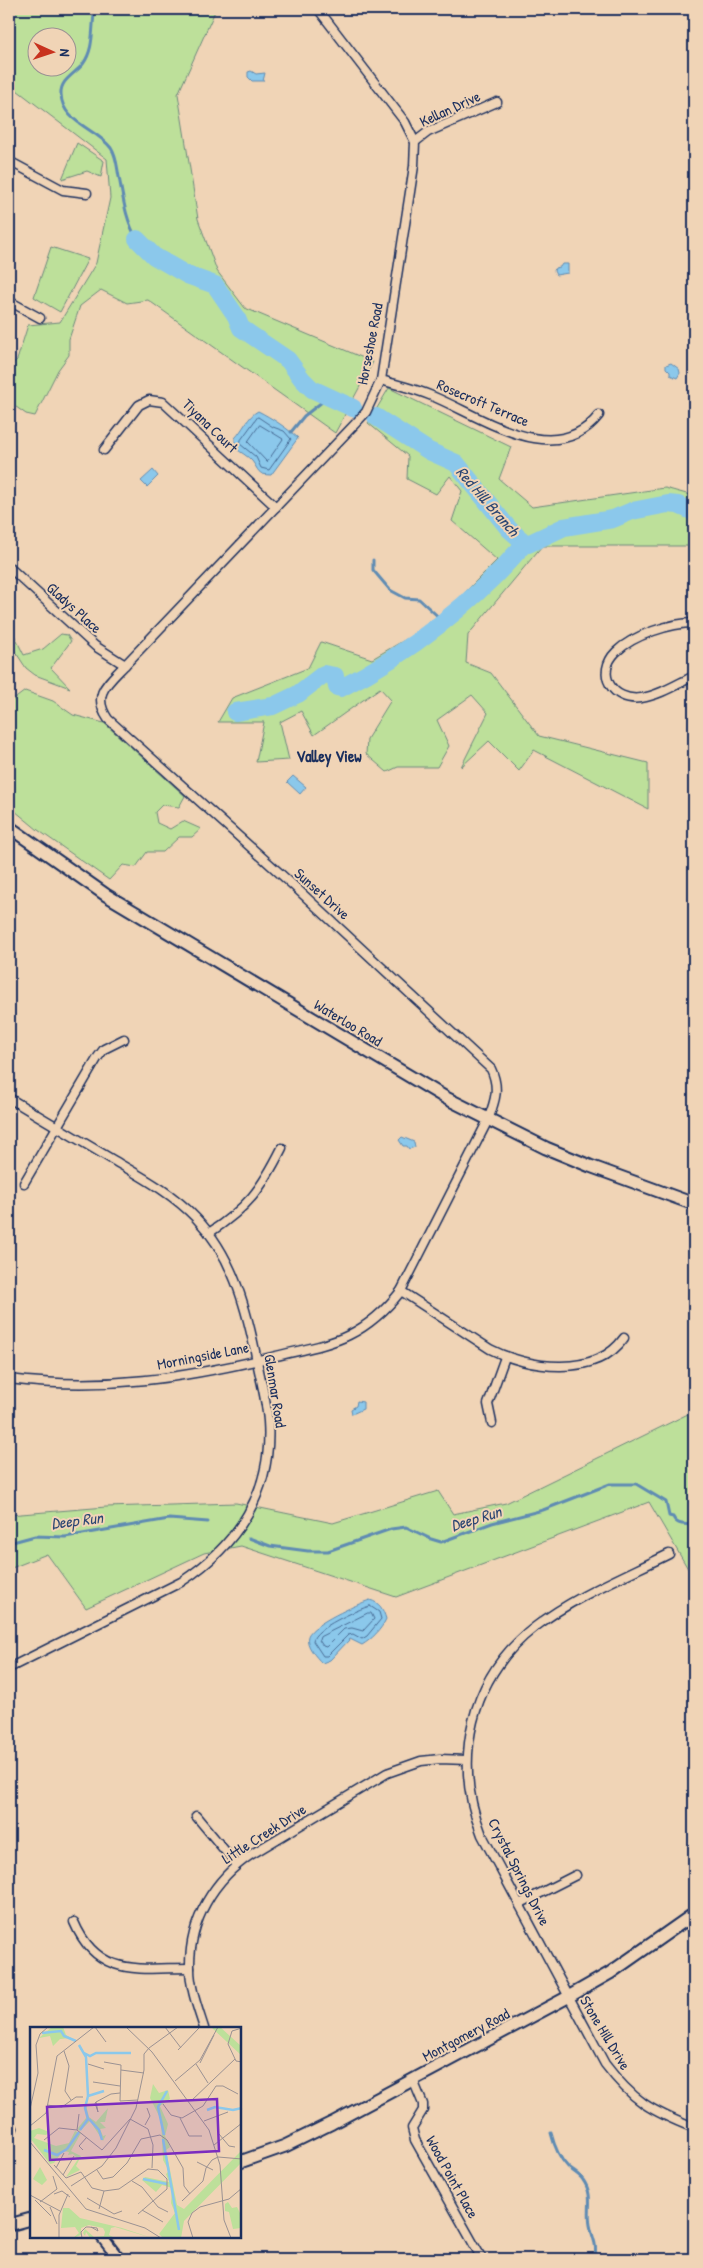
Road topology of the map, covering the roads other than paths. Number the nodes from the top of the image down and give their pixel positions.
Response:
1 (318, 9) edge
2 (497, 102) dead end
3 (415, 142) junction
4 (9, 161) edge
5 (87, 193) dead end
6 (9, 301) edge
7 (40, 318) dead end
8 (381, 380) junction
9 (599, 415) dead end
10 (104, 450) dead end
11 (276, 507) junction
12 (9, 568) edge
13 (694, 623) edge
14 (125, 665) junction
15 (694, 676) edge
16 (100, 701) joint
17 (9, 827) edge
18 (124, 1039) dead end
19 (9, 1098) edge
20 (488, 1120) junction
21 (57, 1127) junction
22 (282, 1148) dead end
23 (24, 1183) dead end
24 (694, 1204) edge
25 (209, 1234) junction
26 (401, 1291) junction
27 (624, 1338) dead end
28 (506, 1357) junction
29 (257, 1360) junction
30 (9, 1379) edge
31 (492, 1423) dead end
32 (669, 1554) dead end
33 (9, 1668) edge
34 (467, 1760) junction
35 (196, 1816) dead end
36 (236, 1864) junction
37 (576, 1875) dead end
38 (519, 1904) junction
39 (690, 1918) edge
40 (74, 1922) dead end
41 (694, 1930) edge
42 (190, 1968) junction
43 (568, 1997) junction
44 (204, 2027) edge
45 (413, 2080) junction
46 (694, 2128) edge
47 (241, 2162) edge
48 (30, 2219) edge
49 (9, 2225) edge
50 (103, 2238) edge
51 (119, 2259) edge
52 (482, 2259) edge

1 - 3 street
2 - 3 street, Kellan Drive
3 - 8 street, Horseshoe Road
4 - 5 street
6 - 7 street
8 - 9 street, Rosecroft Terrace
8 - 11 street, Horseshoe Road
10 - 11 street, Tiyana Court
11 - 14 street, Horseshoe Road
12 - 14 street, Gladys Place
13 - 15 street
14 - 16 street, Horseshoe Road
16 - 20 street, Sunset Drive
17 - 20 main road, Waterloo Road
18 - 21 street
19 - 21 street, Glenmar Road
20 - 24 main road, Waterloo Road
20 - 26 street, Morningside Lane
21 - 23 street
21 - 25 street, Glenmar Road
22 - 25 street
25 - 29 street, Glenmar Road
26 - 28 street
26 - 29 street, Morningside Lane
27 - 28 street
28 - 31 street
29 - 30 street, Morningside Lane
29 - 33 street, Glenmar Road
32 - 34 street, Crystal Springs Drive
34 - 36 street, Little Creek Drive
34 - 38 street, Crystal Springs Drive
35 - 36 street
36 - 42 street, Little Creek Drive
37 - 38 street
38 - 43 street, Crystal Springs Drive
39 - 41 street
39 - 43 main road, Montgomery Road
40 - 42 street
42 - 44 street, Little Creek Drive
43 - 45 main road, Montgomery Road
43 - 46 street, Stone Hill Drive
45 - 47 main road, Montgomery Road
45 - 52 street, Wood Point Place
48 - 49 main road
50 - 51 street

